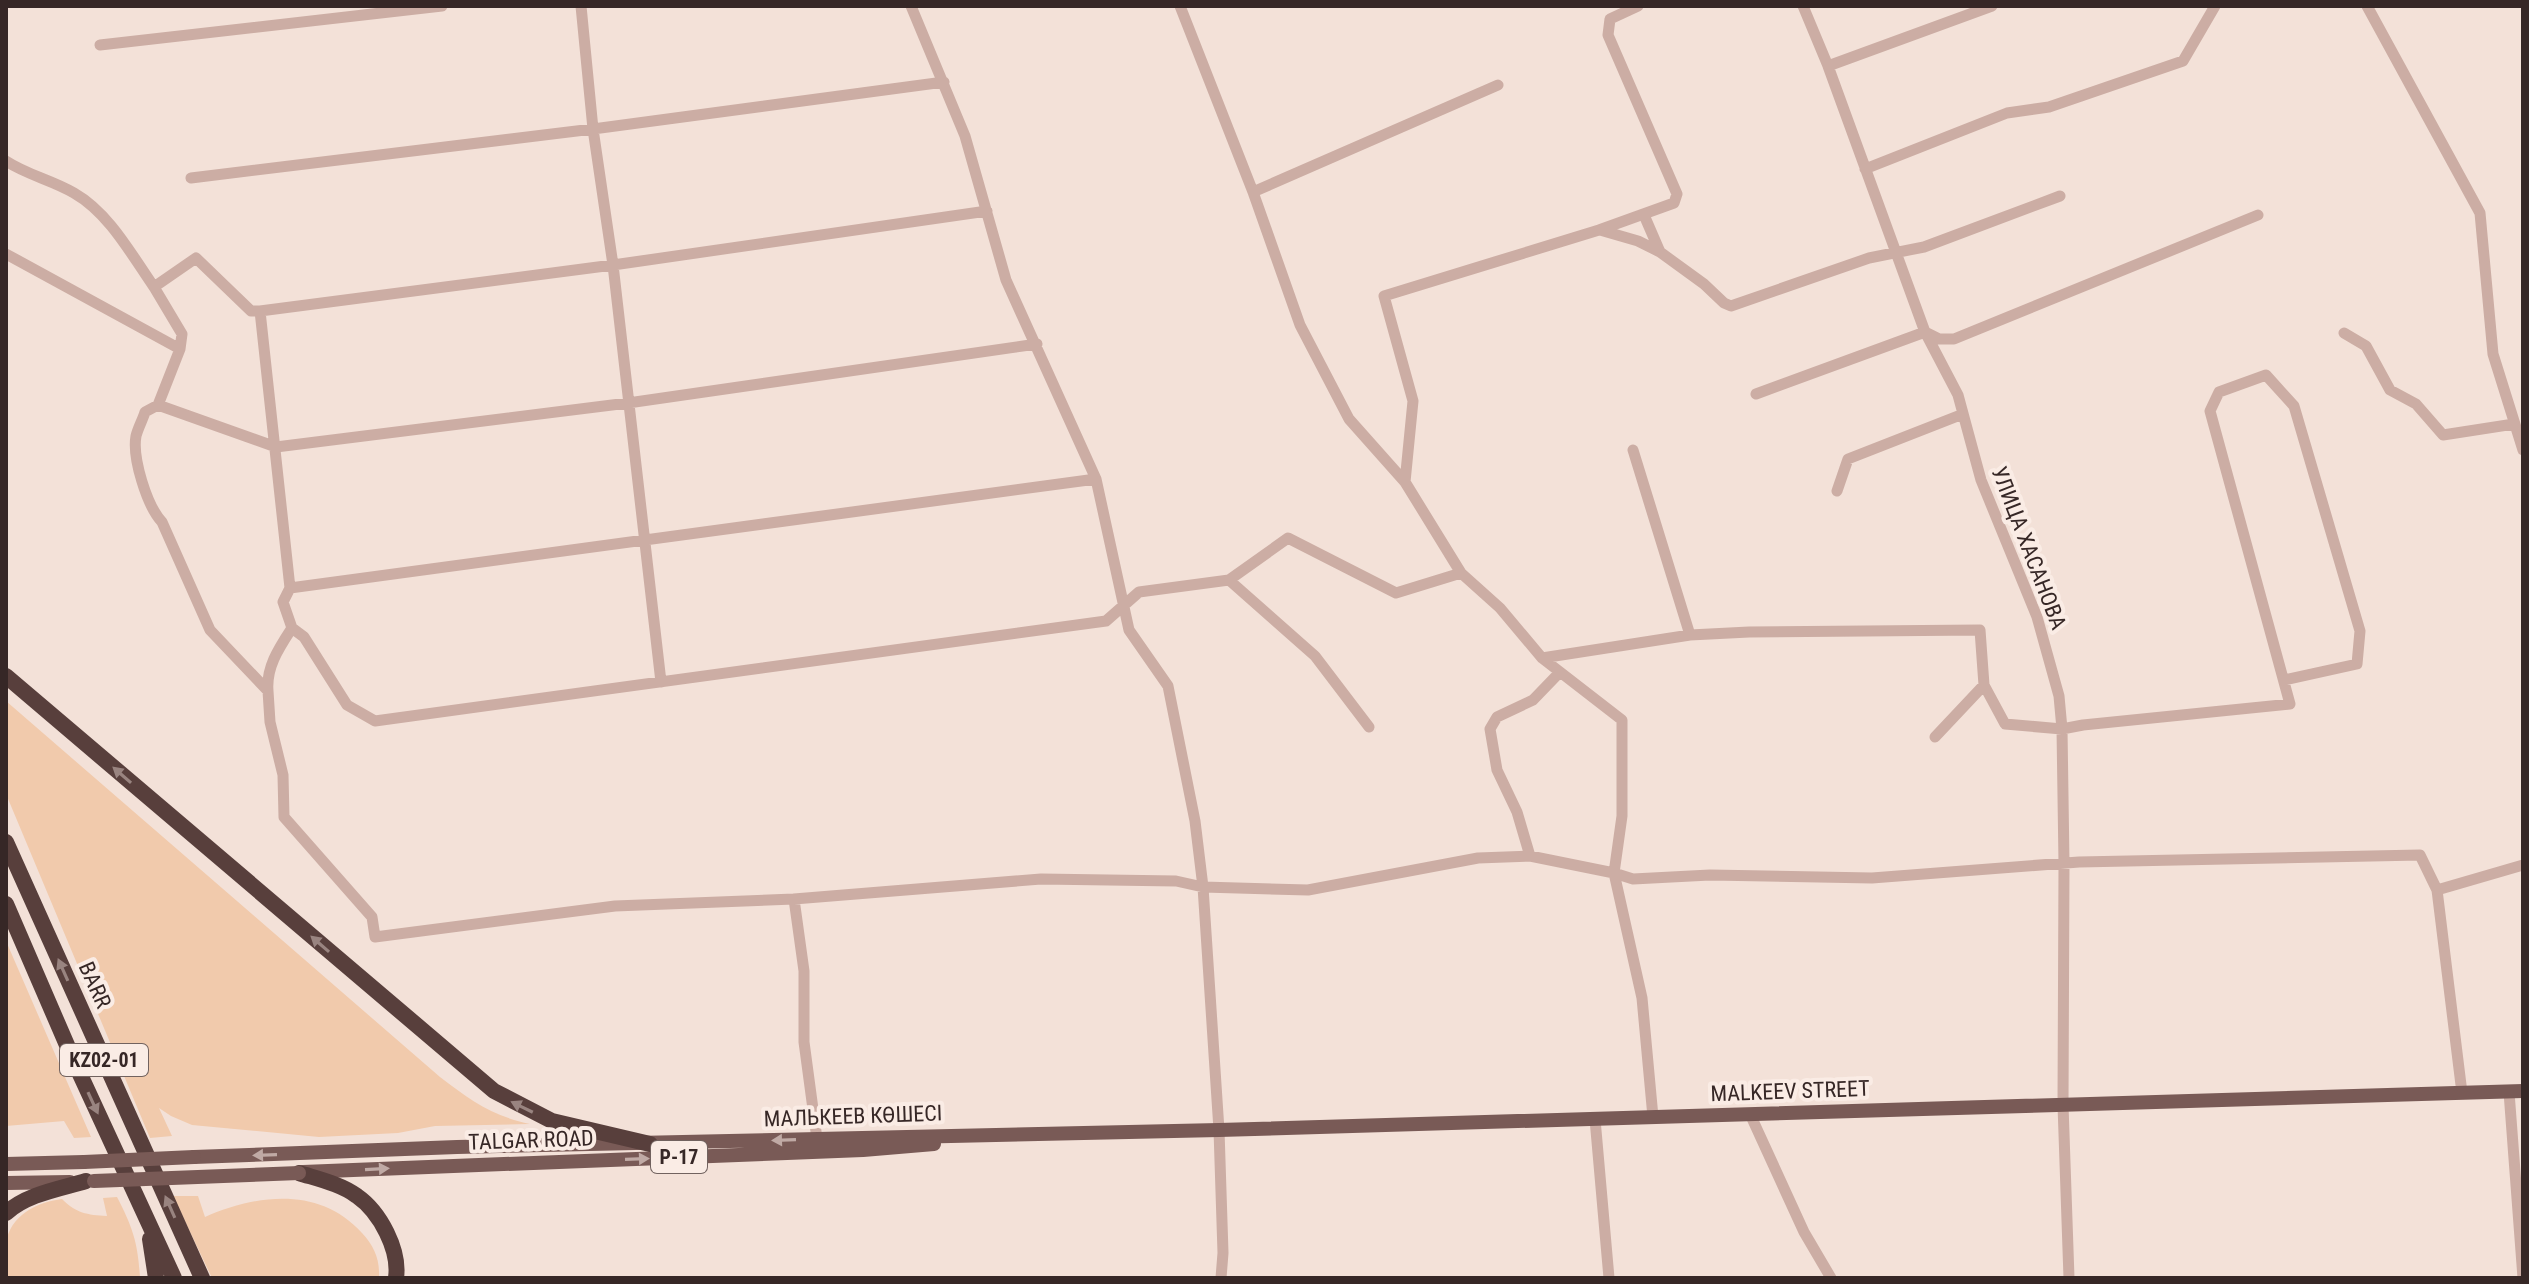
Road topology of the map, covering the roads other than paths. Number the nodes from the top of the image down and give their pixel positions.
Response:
1 (442, 6) edge
2 (581, 6) edge
3 (911, 6) edge
4 (1180, 6) edge
5 (1638, 6) edge
6 (1803, 6) edge
7 (1992, 6) edge
8 (2215, 6) edge
9 (2367, 6) edge
10 (100, 45) dead end
11 (1828, 66) junction
12 (944, 82) junction
13 (1498, 85) dead end
14 (593, 129) junction
15 (6, 152) edge
16 (6, 161) edge
17 (1865, 169) junction
18 (21, 171) junction
19 (191, 178) dead end
20 (1253, 192) junction
21 (2060, 196) dead end
22 (987, 211) junction
23 (1644, 215) junction
24 (2258, 215) dead end
25 (1599, 230) junction
26 (1660, 252) junction
27 (1897, 252) junction
28 (6, 254) edge
29 (613, 265) junction
30 (154, 287) junction
31 (260, 311) junction
32 (1925, 332) junction
33 (2344, 333) dead end
34 (1037, 344) junction
35 (180, 349) junction
36 (1756, 394) dead end
37 (628, 403) junction
38 (158, 405) junction
39 (1963, 414) junction
40 (2514, 424) junction
41 (276, 447) junction
42 (1633, 450) dead end
43 (2523, 450) edge
44 (1096, 479) junction
45 (1405, 482) junction
46 (1837, 491) dead end
47 (646, 538) junction
48 (1461, 573) junction
49 (1117, 579) junction
50 (1229, 580) junction
51 (290, 588) junction
52 (1139, 592) junction
53 (1122, 606) junction
54 (1106, 621) junction
55 (292, 628) junction
56 (1129, 630) junction
57 (1690, 635) junction
58 (1542, 658) junction
59 (1560, 672) junction
60 (6, 676) edge
61 (2284, 680) junction
62 (661, 682) junction
63 (1984, 685) junction
64 (268, 691) junction
65 (1369, 727) dead end
66 (2062, 729) junction
67 (1935, 737) dead end
68 (6, 842) edge
69 (1530, 856) junction
70 (2064, 863) junction
71 (2523, 865) edge
72 (1614, 873) junction
73 (1203, 887) junction
74 (2437, 890) junction
75 (794, 899) junction
76 (6, 904) edge
77 (2516, 1091) edge
78 (2462, 1093) junction
79 (2063, 1105) junction
80 (1750, 1114) junction
81 (1653, 1117) junction
82 (1595, 1119) junction
83 (1219, 1130) junction
84 (1058, 1133) junction
85 (817, 1139) junction
86 (650, 1144) junction
87 (6, 1164) edge
88 (299, 1173) junction
89 (90, 1181) junction
90 (6, 1183) edge
91 (6, 1213) edge
92 (146, 1218) junction
93 (156, 1278) edge
94 (174, 1278) edge
95 (202, 1278) edge
96 (396, 1278) edge
97 (1221, 1278) edge
98 (1609, 1278) edge
99 (1831, 1278) edge
100 (2069, 1278) edge
101 (2523, 1278) edge

1 - 10 street
2 - 14 street
3 - 12 street
4 - 20 street
5 - 23 street
6 - 11 street, УЛИЦА ХАСАНОВА
7 - 11 street
8 - 17 street
9 - 40 street
11 - 17 street, УЛИЦА ХАСАНОВА
12 - 14 street
12 - 22 street
13 - 20 street
14 - 19 street
14 - 29 street
15 - 18 street
16 - 18 street
17 - 27 street, УЛИЦА ХАСАНОВА
18 - 30 street
20 - 45 street
21 - 27 street
22 - 29 street
22 - 34 street
23 - 25 street
23 - 26 street
24 - 32 street
25 - 26 street
25 - 45 street
26 - 27 street
27 - 32 street, УЛИЦА ХАСАНОВА
28 - 35 street
29 - 31 street
29 - 37 street
30 - 31 street
30 - 35 street
31 - 41 street
32 - 36 street
32 - 39 street, УЛИЦА ХАСАНОВА
33 - 40 street
34 - 37 street
34 - 44 street
35 - 38 street
37 - 41 street
37 - 47 street
38 - 41 street
38 - 64 street
39 - 46 street
39 - 66 street, УЛИЦА ХАСАНОВА
40 - 43 street
41 - 51 street
42 - 57 street
44 - 47 street
44 - 49 street
45 - 48 street
47 - 51 street
47 - 62 street
48 - 50 street
48 - 58 street
49 - 52 street
49 - 53 street
50 - 52 street
50 - 65 street
51 - 55 street
52 - 53 street
53 - 54 street
53 - 56 street
54 - 56 street
54 - 62 street
55 - 62 street
55 - 64 street
56 - 73 street
57 - 58 street
57 - 63 street
58 - 59 street
59 - 69 street
59 - 72 street
86 -> 60 highway
61 - 61 street
61 - 66 street
63 - 66 street
63 - 67 street
64 - 75 street
66 - 70 street, УЛИЦА ХАСАНОВА
95 -> 68 highway, BARR / KZ02-01
69 - 72 street
69 - 73 street
70 - 72 street
70 - 74 street
70 - 79 street, УЛИЦА ХАСАНОВА
71 - 74 street
72 - 81 street
73 - 75 street
73 - 83 street
74 - 78 street
75 - 85 street
76 -> 92 highway, KZ02-01
77 - 78 main road, MALKEEV STREET
77 - 101 street
78 - 79 main road, MALKEEV STREET
79 - 80 main road, MALKEEV STREET
79 - 100 street, УЛИЦА ХАСАНОВА
80 - 81 main road, MALKEEV STREET
80 - 99 street
81 - 82 main road, MALKEEV STREET
82 - 83 main road, MALKEEV STREET
82 - 98 street
83 - 84 main road, MALKEEV STREET
83 - 97 street
84 - 85 main road, МАЛЬКЕЕВ КӨШЕСІ
88 -> 84 main road, TALGAR ROAD / P-17
85 -> 86 main road, МАЛЬКЕЕВ КӨШЕСІ
86 -> 87 main road, TALGAR ROAD / P-17, bridge
88 - 89 main road, TALGAR ROAD / P-17, bridge
88 - 96 highway
89 - 90 main road, TALGAR ROAD / P-17
89 - 91 highway
92 - 93 highway
92 - 94 highway, KZ02-01

